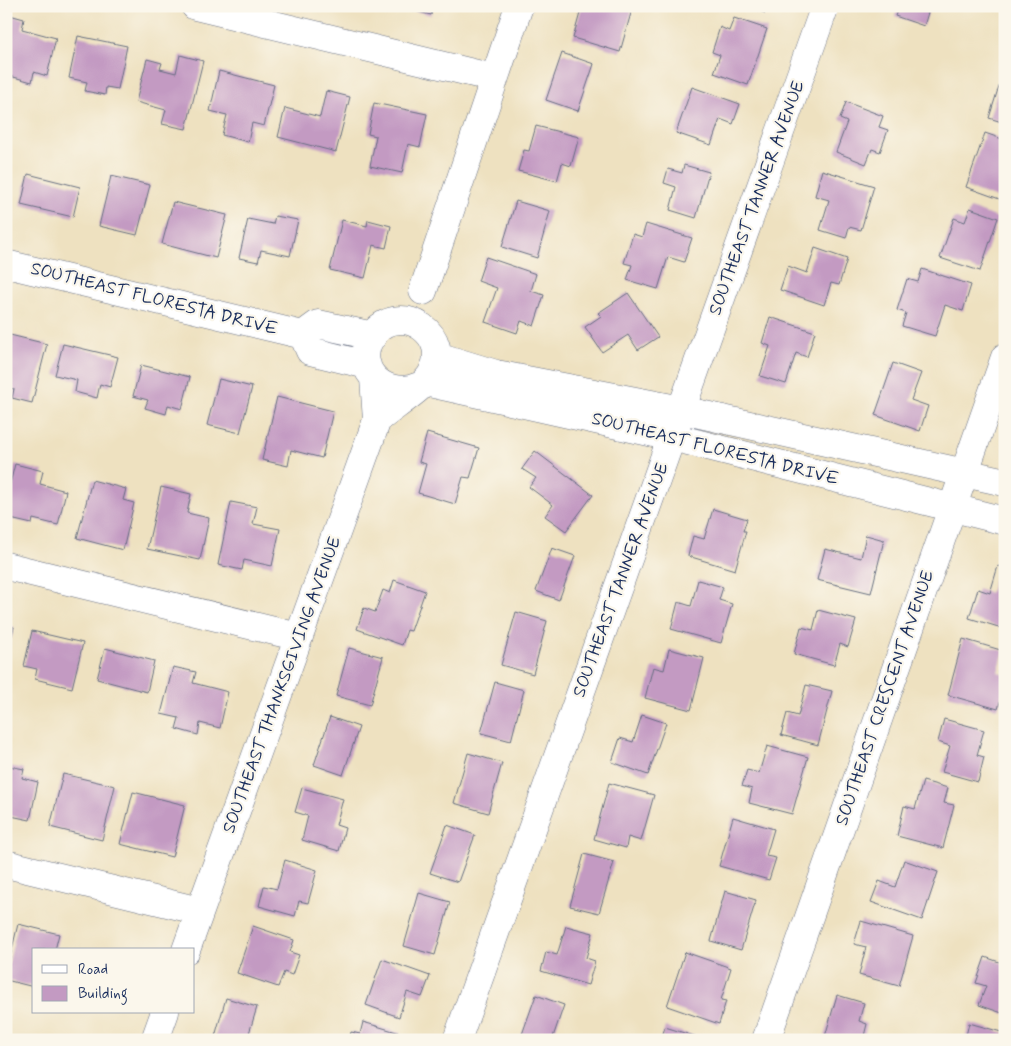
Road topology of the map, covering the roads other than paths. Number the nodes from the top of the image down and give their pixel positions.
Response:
1 (195, 6) edge
2 (519, 6) edge
3 (825, 6) edge
4 (494, 78) junction
5 (6, 264) edge
6 (423, 290) junction
7 (383, 328) junction
8 (302, 335) junction
9 (432, 344) junction
10 (1005, 357) edge
11 (370, 371) junction
12 (422, 384) junction
13 (682, 410) junction
14 (377, 420) junction
15 (672, 437) junction
16 (964, 472) junction
17 (1005, 482) edge
18 (951, 508) junction
19 (1005, 521) edge
20 (6, 566) edge
21 (299, 637) junction
22 (6, 864) edge
23 (200, 911) junction
24 (187, 948) edge
25 (163, 1014) edge
26 (155, 1040) edge
27 (457, 1040) edge
28 (766, 1040) edge

1 - 4 street
2 - 4 street
3 - 13 street, SOUTHEAST TANNER AVENUE
4 - 6 street
5 - 8 street, SOUTHEAST FLORESTA DRIVE
6 - 7 street
6 - 9 street
7 - 8 street, SOUTHEAST FLORESTA DRIVE
7 - 9 street
7 - 11 street
8 - 11 street, SOUTHEAST FLORESTA DRIVE
9 - 12 street
9 - 13 street, SOUTHEAST FLORESTA DRIVE
10 - 16 street, SOUTHEAST CRESCENT AVENUE
11 - 12 street
11 - 14 street, SOUTHEAST THANKSGIVING AVENUE
12 - 14 street
12 - 15 street, SOUTHEAST FLORESTA DRIVE
13 - 15 street, SOUTHEAST TANNER AVENUE
13 - 16 street, SOUTHEAST FLORESTA DRIVE
14 - 21 street, SOUTHEAST THANKSGIVING AVENUE
15 - 18 street, SOUTHEAST FLORESTA DRIVE
15 - 27 street, SOUTHEAST TANNER AVENUE
16 - 17 street, SOUTHEAST FLORESTA DRIVE
16 - 18 street, SOUTHEAST CRESCENT AVENUE
18 - 19 street, SOUTHEAST FLORESTA DRIVE
18 - 28 street, SOUTHEAST CRESCENT AVENUE
20 - 21 street
21 - 23 street, SOUTHEAST THANKSGIVING AVENUE
22 - 23 street
23 - 24 street, SOUTHEAST THANKSGIVING AVENUE
25 - 26 street

